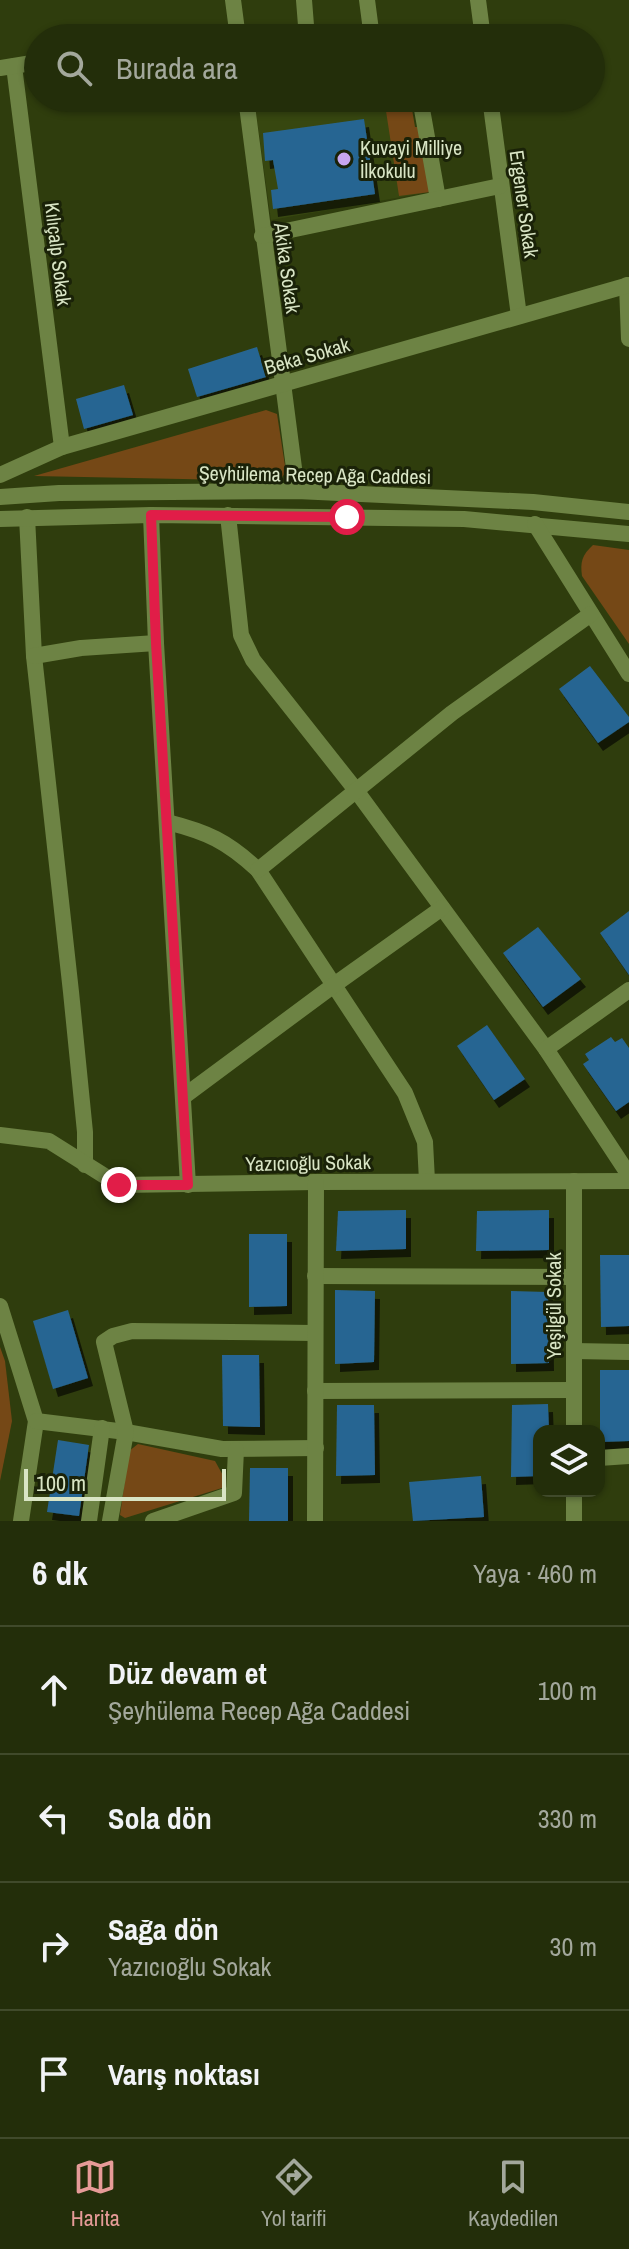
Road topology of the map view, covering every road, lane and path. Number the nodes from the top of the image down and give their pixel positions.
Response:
1 (233, 0) edge
2 (304, 0) edge
3 (367, 0) edge
4 (478, 0) edge
5 (237, 24) edge
6 (306, 24) edge
7 (370, 24) edge
8 (481, 24) edge
9 (7, 67) edge
10 (248, 112) edge
11 (422, 112) edge
12 (492, 112) edge
13 (500, 186) junction
14 (438, 199) junction
15 (262, 236) junction
16 (628, 285) edge
17 (519, 316) junction
18 (629, 339) edge
19 (283, 384) junction
20 (62, 447) junction
21 (0, 475) edge
22 (297, 491) junction
23 (0, 497) edge
24 (629, 512) edge
25 (151, 515) junction
26 (228, 515) junction
27 (27, 517) junction
28 (0, 519) edge
29 (535, 524) junction
30 (629, 534) edge
31 (591, 614) junction
32 (156, 643) junction
33 (34, 656) junction
34 (629, 674) edge
35 (355, 789) junction
36 (167, 822) junction
37 (258, 870) junction
38 (442, 908) junction
39 (334, 985) junction
40 (629, 990) edge
41 (546, 1049) junction
42 (183, 1097) junction
43 (0, 1135) edge
44 (85, 1165) junction
45 (629, 1178) edge
46 (427, 1181) junction
47 (574, 1181) junction
48 (316, 1182) junction
49 (188, 1185) junction
50 (315, 1276) junction
51 (574, 1277) junction
52 (0, 1306) edge
53 (314, 1333) junction
54 (574, 1351) junction
55 (629, 1352) edge
56 (574, 1390) junction
57 (315, 1391) junction
58 (36, 1421) junction
59 (574, 1425) edge
60 (102, 1428) junction
61 (126, 1432) junction
62 (316, 1448) junction
63 (236, 1450) junction
64 (629, 1456) edge
65 (605, 1458) edge
66 (574, 1497) edge
67 (21, 1521) edge
68 (89, 1521) edge
69 (110, 1521) edge
70 (153, 1521) edge
71 (315, 1521) edge
72 (574, 1521) edge

1 - 5 street
2 - 6 street
3 - 7 street
4 - 8 street
9 - 20 street, Kılıçalp Sokak
10 - 15 street, Akika Sokak
11 - 14 street
12 - 13 street, Ergener Sokak
13 - 14 street
13 - 17 street, Ergener Sokak
14 - 15 street
15 - 19 street, Akika Sokak
16 - 17 street, Beka Sokak
16 - 18 street
17 - 19 street, Beka Sokak
19 - 20 street, Beka Sokak
19 - 22 street, Akika Sokak
20 - 21 street, Beka Sokak
22 - 23 street, Şeyhülema Recep Ağa Caddesi
22 - 24 street, Şeyhülema Recep Ağa Caddesi
25 - 26 street, Şeyhülema Recep Ağa Caddesi
25 - 27 street, Şeyhülema Recep Ağa Caddesi
25 - 32 street
26 - 29 street, Şeyhülema Recep Ağa Caddesi
26 - 35 street
27 - 28 street, Şeyhülema Recep Ağa Caddesi
27 - 33 street
29 - 30 street, Şeyhülema Recep Ağa Caddesi
29 - 31 street
31 - 34 street
31 - 35 street
32 - 33 street
32 - 36 street
33 - 44 street
35 - 37 street
35 - 38 street
36 - 37 street
36 - 42 street
37 - 39 street
38 - 39 street
38 - 41 street
39 - 42 street
39 - 46 street
40 - 41 street
41 - 45 street
42 - 49 street
43 - 44 street, Yazıcıoğlu Sokak
44 - 49 street, Yazıcıoğlu Sokak
45 - 47 street, Yazıcıoğlu Sokak
46 - 47 street, Yazıcıoğlu Sokak
46 - 48 street, Yazıcıoğlu Sokak
47 - 51 street, Yeşilgül Sokak
48 - 49 street, Yazıcıoğlu Sokak
48 - 50 street
50 - 51 street
50 - 53 street
51 - 54 street, Yeşilgül Sokak
52 - 58 street
53 - 57 street
53 - 61 street
54 - 55 street
54 - 56 street, Yeşilgül Sokak
56 - 57 street
56 - 59 street, Yeşilgül Sokak
57 - 62 street
58 - 60 street
58 - 67 street
60 - 61 street
60 - 68 street
61 - 63 street
61 - 69 street
62 - 63 street
62 - 71 street
63 - 70 street
64 - 65 street
66 - 72 street

